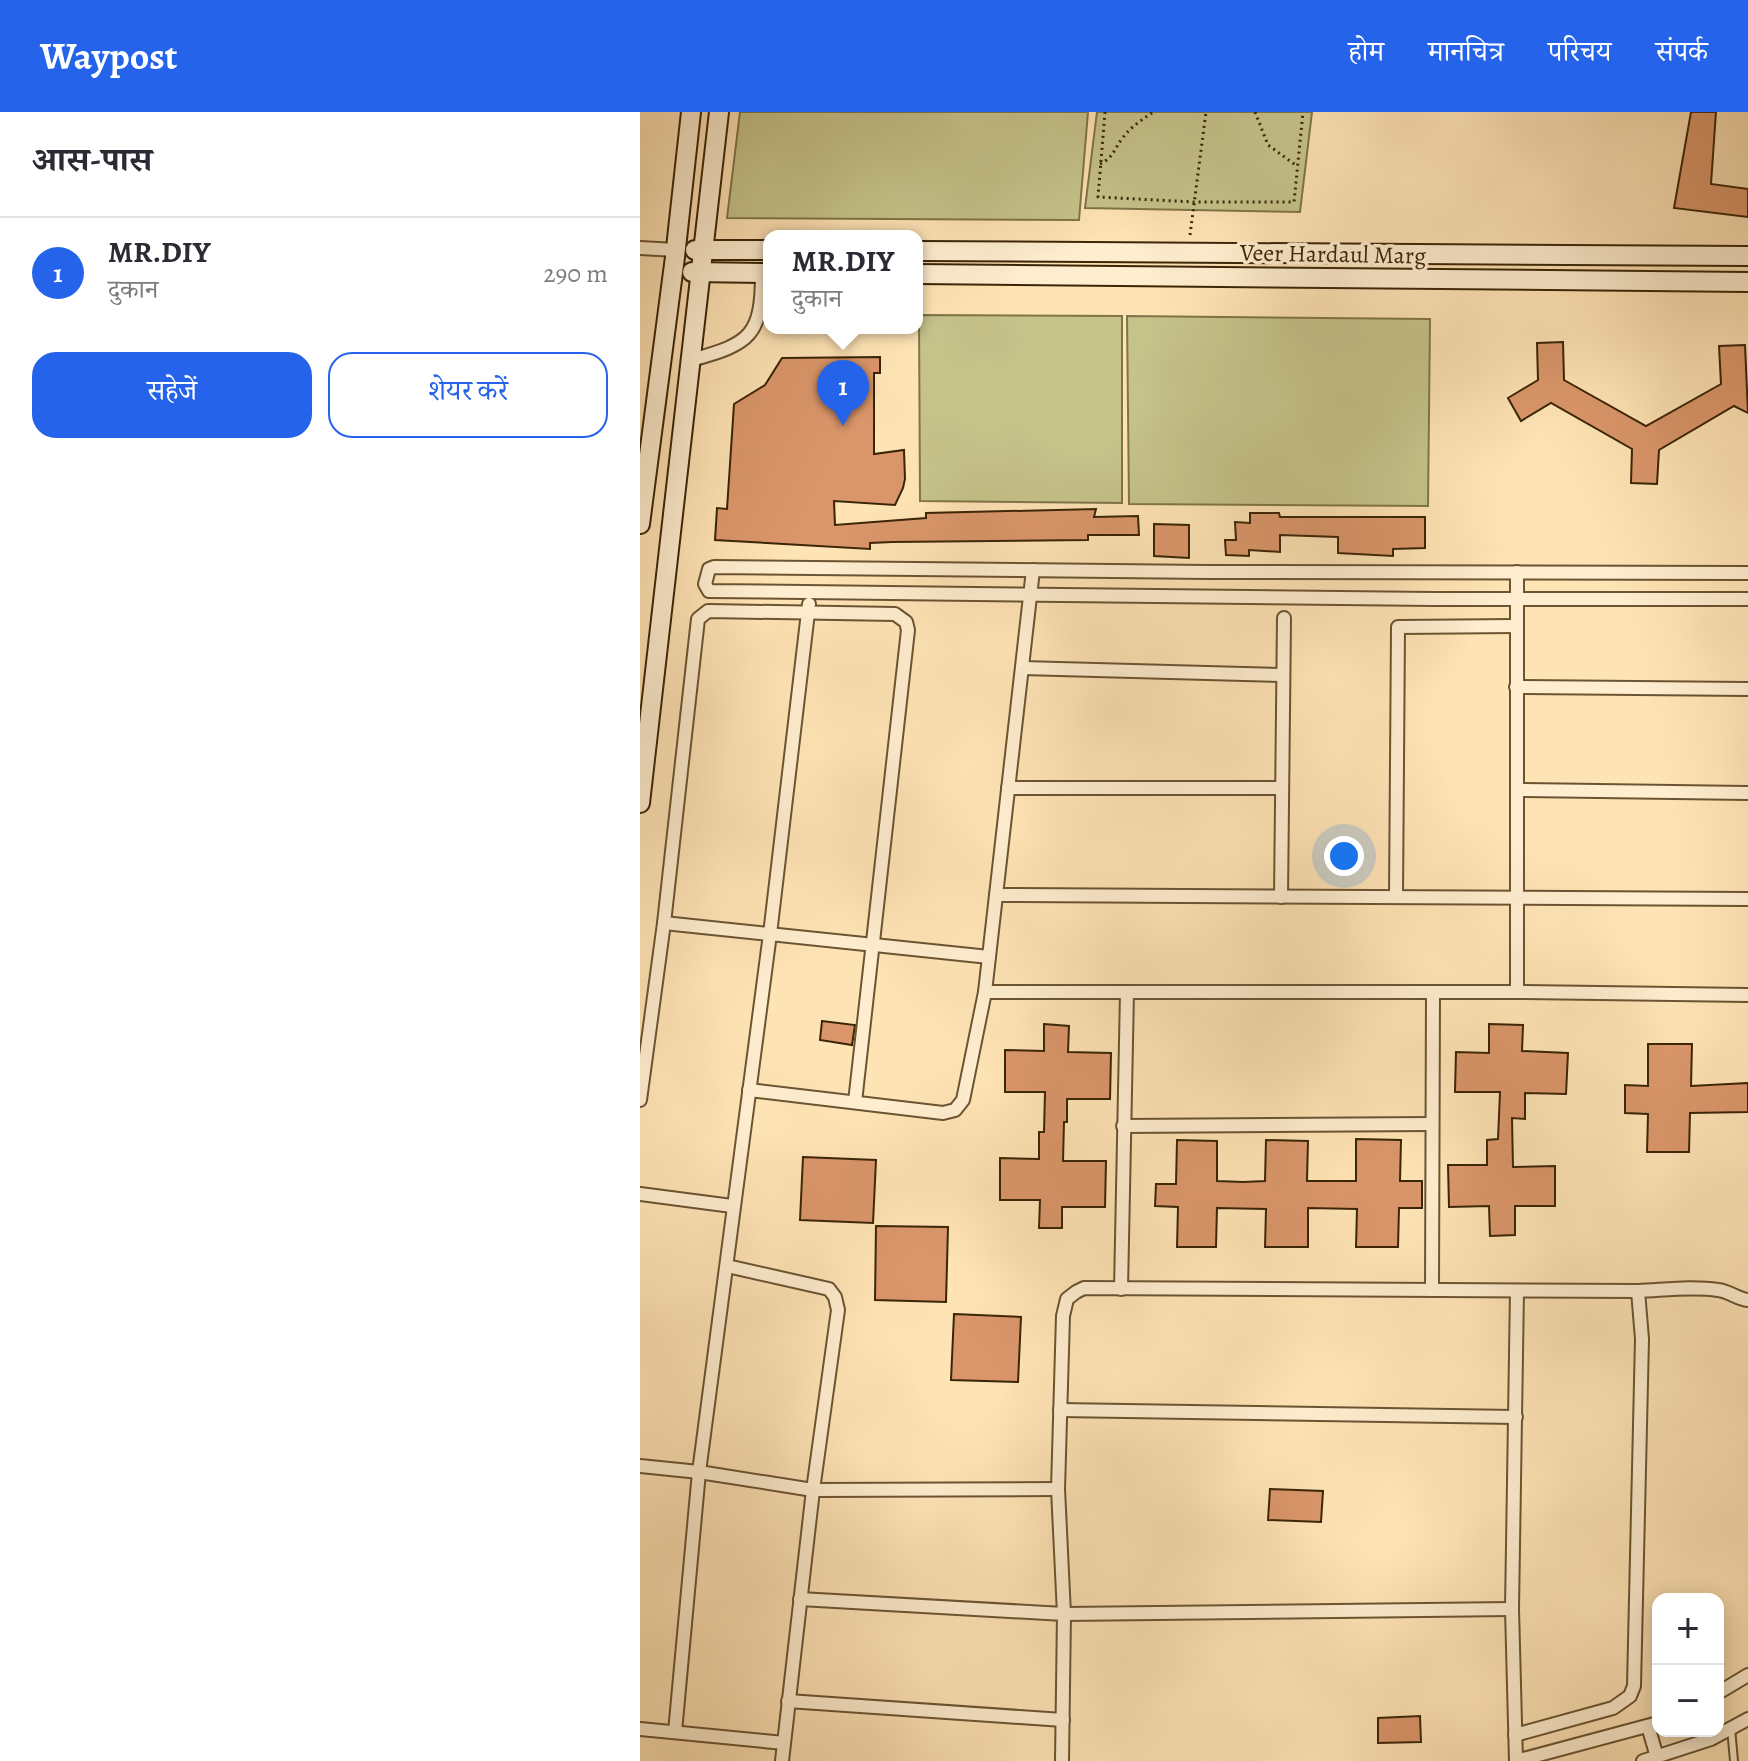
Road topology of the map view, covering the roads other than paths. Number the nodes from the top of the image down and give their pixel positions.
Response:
1 (691, 112) edge
2 (719, 112) edge
3 (640, 248) edge
4 (676, 250) junction
5 (704, 250) junction
6 (763, 250) edge
7 (923, 251) edge
8 (1748, 256) edge
9 (673, 272) junction
10 (701, 272) junction
11 (763, 273) edge
12 (923, 274) edge
13 (1748, 282) edge
14 (763, 294) edge
15 (691, 360) junction
16 (640, 524) edge
17 (1033, 570) junction
18 (1517, 572) junction
19 (1748, 573) edge
20 (809, 592) junction
21 (1032, 594) junction
22 (1518, 599) junction
23 (1748, 599) edge
24 (808, 611) junction
25 (1284, 618) dead end
26 (1516, 626) junction
27 (1022, 668) junction
28 (1283, 675) junction
29 (1516, 687) junction
30 (1748, 689) edge
31 (1008, 788) junction
32 (1282, 788) junction
33 (1517, 790) junction
34 (1748, 793) edge
35 (640, 803) edge
36 (996, 895) junction
37 (1281, 897) junction
38 (1396, 897) junction
39 (1517, 898) junction
40 (1748, 899) edge
41 (664, 923) junction
42 (770, 934) junction
43 (873, 946) junction
44 (989, 957) junction
45 (985, 992) junction
46 (1127, 992) junction
47 (1433, 992) junction
48 (1517, 992) junction
49 (1748, 995) edge
50 (749, 1090) junction
51 (640, 1100) edge
52 (855, 1102) junction
53 (1432, 1124) junction
54 (1123, 1126) junction
55 (640, 1194) edge
56 (732, 1206) junction
57 (727, 1266) junction
58 (1121, 1289) junction
59 (1432, 1290) junction
60 (1517, 1291) junction
61 (1638, 1291) junction
62 (1746, 1300) edge
63 (1748, 1315) edge
64 (1060, 1410) junction
65 (1516, 1417) junction
66 (640, 1466) edge
67 (699, 1472) junction
68 (1058, 1489) junction
69 (813, 1490) junction
70 (800, 1599) junction
71 (1512, 1609) junction
72 (1064, 1614) junction
73 (1748, 1675) edge
74 (1724, 1689) edge
75 (788, 1701) junction
76 (1748, 1719) edge
77 (1063, 1720) junction
78 (1652, 1724) edge
79 (1731, 1728) junction
80 (640, 1729) edge
81 (675, 1732) junction
82 (1515, 1735) junction
83 (1655, 1737) edge
84 (784, 1743) junction
85 (1657, 1757) junction
86 (782, 1761) edge
87 (1062, 1761) edge
88 (1516, 1761) edge
89 (1643, 1761) edge
90 (1734, 1761) edge

1 - 4 street
2 - 5 street
3 - 4 street
4 - 5 street
4 - 9 street
5 - 6 street
5 - 10 street
7 - 8 street, Veer Hardaul Marg
9 - 10 street
9 - 16 street
10 - 11 street
10 - 15 street
12 - 13 street, Veer Hardaul Marg
14 - 15 street
15 - 35 street
17 - 18 street
17 - 20 street
17 - 21 street
18 - 19 street
18 - 22 street
20 - 21 street
20 - 24 street
21 - 22 street
21 - 27 street
22 - 23 street
22 - 26 street
24 - 41 street
24 - 42 street
24 - 43 street
25 - 28 street
26 - 29 street
26 - 38 street
27 - 28 street
27 - 31 street
28 - 32 street
29 - 30 street
29 - 33 street
31 - 32 street
31 - 36 street
32 - 37 street
33 - 34 street
33 - 39 street
36 - 37 street
36 - 44 street
37 - 38 street
38 - 39 street
39 - 40 street
39 - 48 street
41 - 42 street
41 - 51 street
42 - 43 street
42 - 50 street
43 - 44 street
43 - 52 street
44 - 45 street
45 - 46 street
45 - 52 street
46 - 47 street
46 - 54 street
47 - 48 street
47 - 53 street
48 - 49 street
50 - 52 street
50 - 56 street
53 - 54 street
53 - 59 street
54 - 58 street
55 - 56 street
56 - 57 street
57 - 67 street
57 - 69 street
58 - 59 street
58 - 64 street
59 - 60 street
60 - 61 street
60 - 65 street
61 - 62 street
61 - 82 street
62 - 63 street
64 - 65 street
64 - 68 street
65 - 71 street
66 - 67 street
67 - 69 street
67 - 81 street
68 - 69 street
68 - 72 street
69 - 70 street
70 - 72 street
70 - 75 street
71 - 72 street
71 - 82 street
72 - 77 street
73 - 74 street
75 - 77 street
75 - 84 street
76 - 79 street
77 - 87 street
78 - 88 street
79 - 85 street
79 - 90 lane
80 - 81 street
81 - 84 street
82 - 88 street
83 - 85 street
84 - 86 street
85 - 89 street

